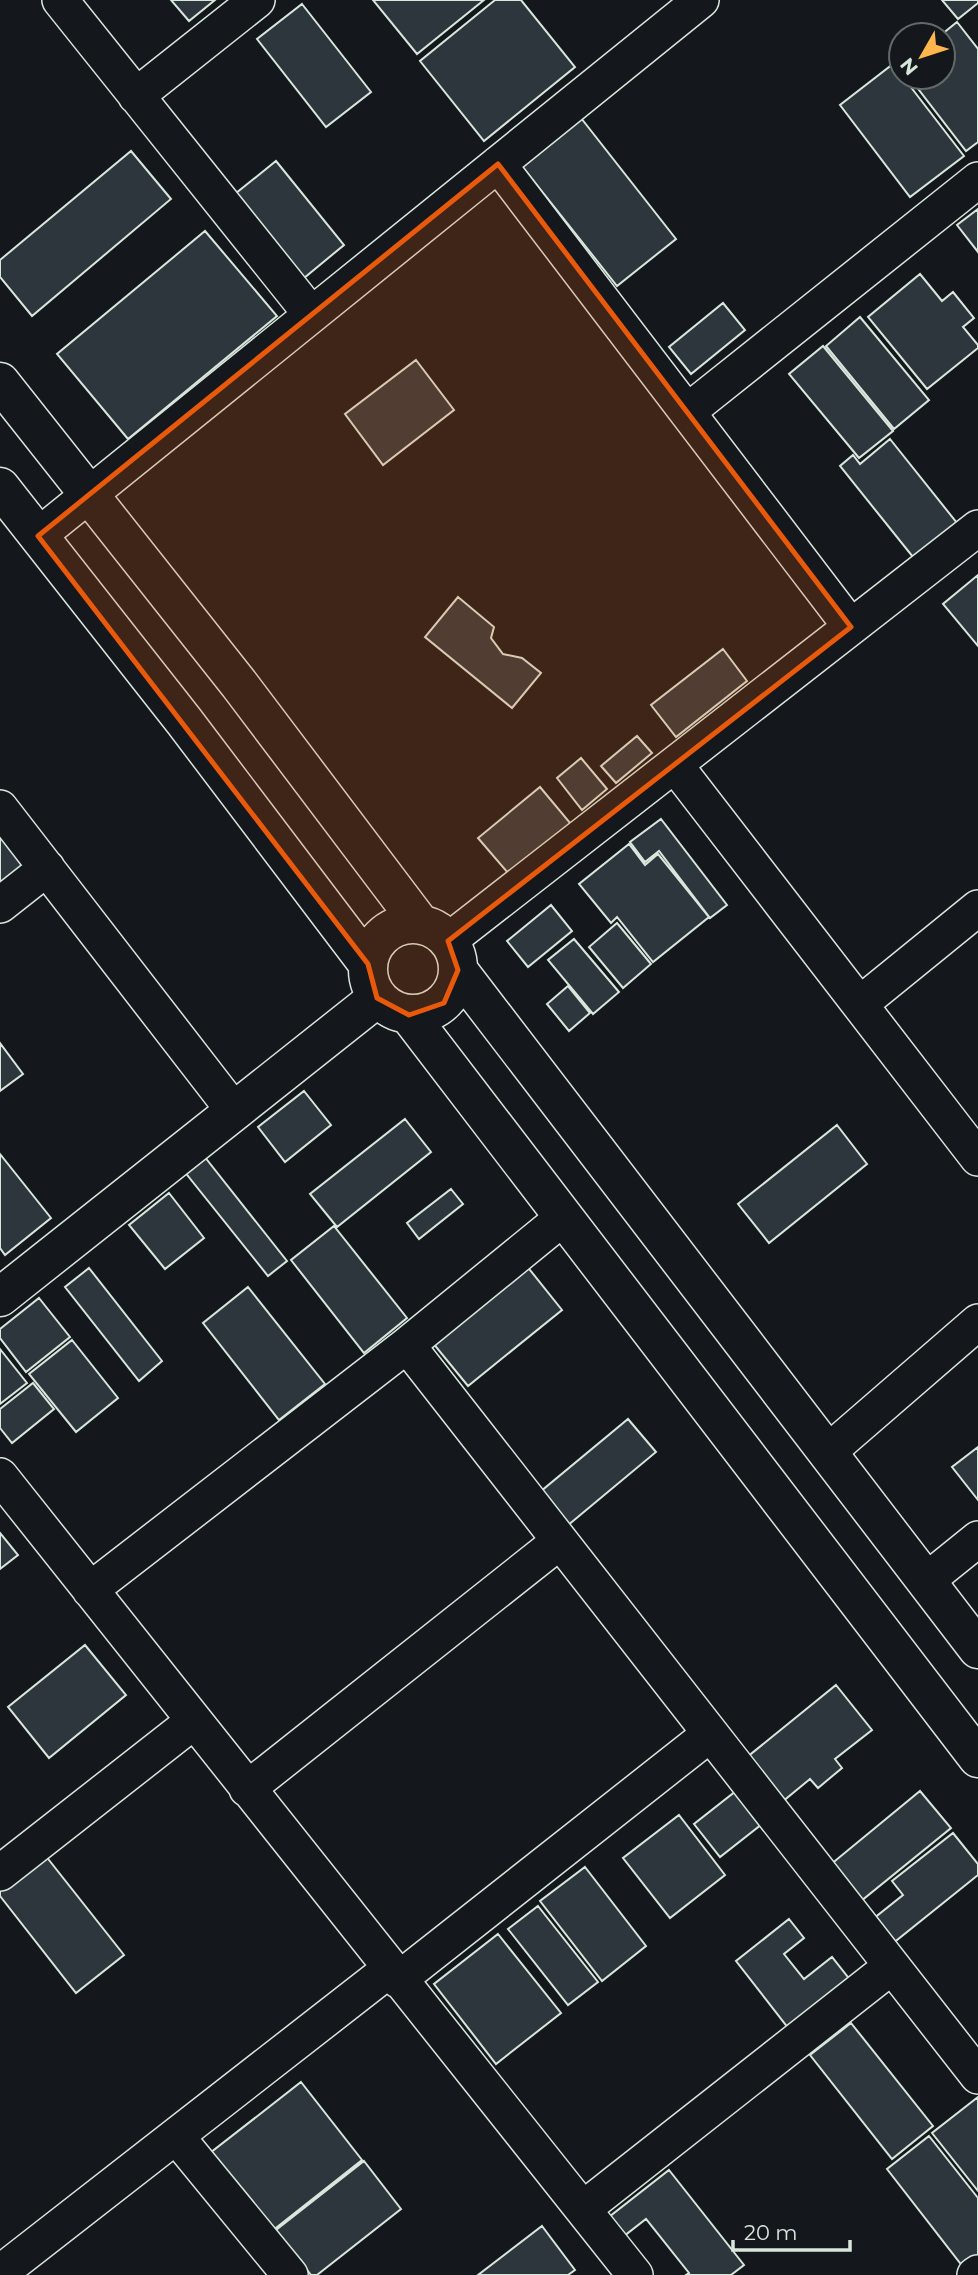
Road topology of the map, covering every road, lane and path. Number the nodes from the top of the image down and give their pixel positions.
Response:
1 (60, 0) edge
2 (257, 0) edge
3 (701, 0) edge
4 (136, 96) junction
5 (498, 164) junction
6 (978, 180) edge
7 (311, 314) junction
8 (0, 382) edge
9 (687, 412) junction
10 (0, 487) edge
11 (89, 495) junction
12 (978, 528) edge
13 (38, 536) junction
14 (851, 627) junction
15 (675, 765) junction
16 (0, 808) edge
17 (47, 868) junction
18 (0, 905) edge
19 (978, 908) edge
20 (443, 945) junction
21 (385, 992) junction
22 (860, 1004) junction
23 (234, 1112) junction
24 (978, 1158) edge
25 (564, 1217) junction
26 (0, 1297) edge
27 (978, 1322) edge
28 (407, 1345) junction
29 (828, 1452) junction
30 (0, 1476) edge
31 (978, 1539) edge
32 (560, 1541) junction
33 (926, 1581) junction
34 (90, 1590) junction
35 (978, 1649) edge
36 (194, 1721) junction
37 (710, 1734) junction
38 (978, 1758) edge
39 (247, 1789) junction
40 (0, 1873) edge
41 (892, 1966) junction
42 (394, 1974) junction
43 (978, 2076) edge
44 (176, 2136) junction
45 (583, 2209) junction
46 (0, 2273) edge
47 (289, 2275) edge
48 (635, 2275) edge

1 - 4 street
2 - 4 street
3 - 5 street
4 - 7 street
5 - 7 street
5 - 9 street
6 - 9 street
7 - 11 street
8 - 11 main road
9 - 14 street
10 - 13 main road
11 - 13 street
11 - 20 main road
12 - 14 street
13 - 21 main road
14 - 15 street
15 - 20 street
15 - 22 street
16 - 17 street
17 - 18 street
17 - 23 street
19 - 22 street
20 - 21 main road
20 - 21 main road
20 - 29 main road
21 - 23 main road
21 - 25 main road
22 - 24 street
23 - 26 main road
25 - 28 street
25 - 38 main road
27 - 29 street
28 - 32 street
28 - 34 street
29 - 33 main road
30 - 34 street
31 - 33 street
32 - 37 street
32 - 39 street
33 - 35 main road
34 - 36 street
36 - 39 street
36 - 40 street
37 - 41 street
37 - 42 street
39 - 42 street
41 - 43 street
41 - 45 street
42 - 44 street
42 - 45 street
44 - 46 street
44 - 47 street
45 - 48 street

